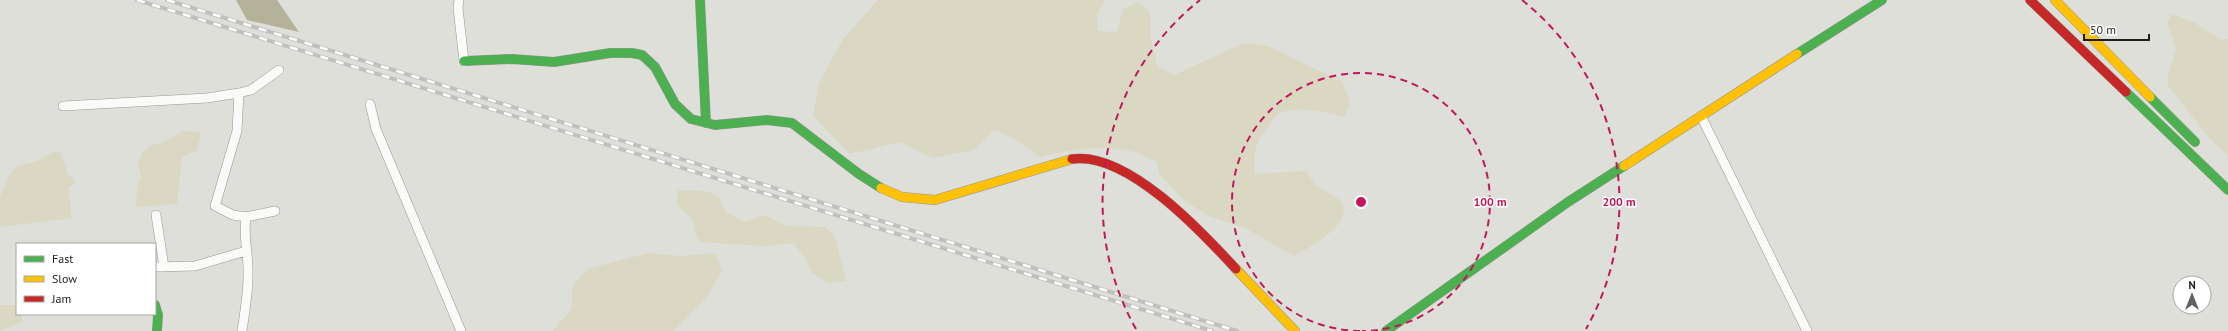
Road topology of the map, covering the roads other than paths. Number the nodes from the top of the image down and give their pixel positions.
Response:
1 (459, 0) edge
2 (700, 0) edge
3 (1882, 0) edge
4 (2030, 0) edge
5 (2054, 0) edge
6 (464, 60) joint
7 (279, 70) dead end
8 (239, 93) junction
9 (370, 104) dead end
10 (63, 106) dead end
11 (1701, 116) junction
12 (706, 123) junction
13 (2201, 147) dead end
14 (2228, 190) edge
15 (275, 211) dead end
16 (156, 215) dead end
17 (246, 217) junction
18 (246, 251) junction
19 (159, 267) edge
20 (156, 308) edge
21 (157, 331) edge
22 (242, 331) edge
23 (460, 331) edge
24 (1295, 331) edge
25 (1386, 331) edge
26 (1807, 331) edge

1 - 6 street
2 - 12 main road
3 - 11 main road
4 - 14 main road
5 - 13 main road
6 - 12 main road
7 - 8 street
8 - 10 street
8 - 17 street
9 - 23 street
11 - 25 main road
11 - 26 street
12 - 24 main road
15 - 17 street
16 - 19 street
17 - 18 street
18 - 19 street
18 - 22 street
20 - 21 main road

